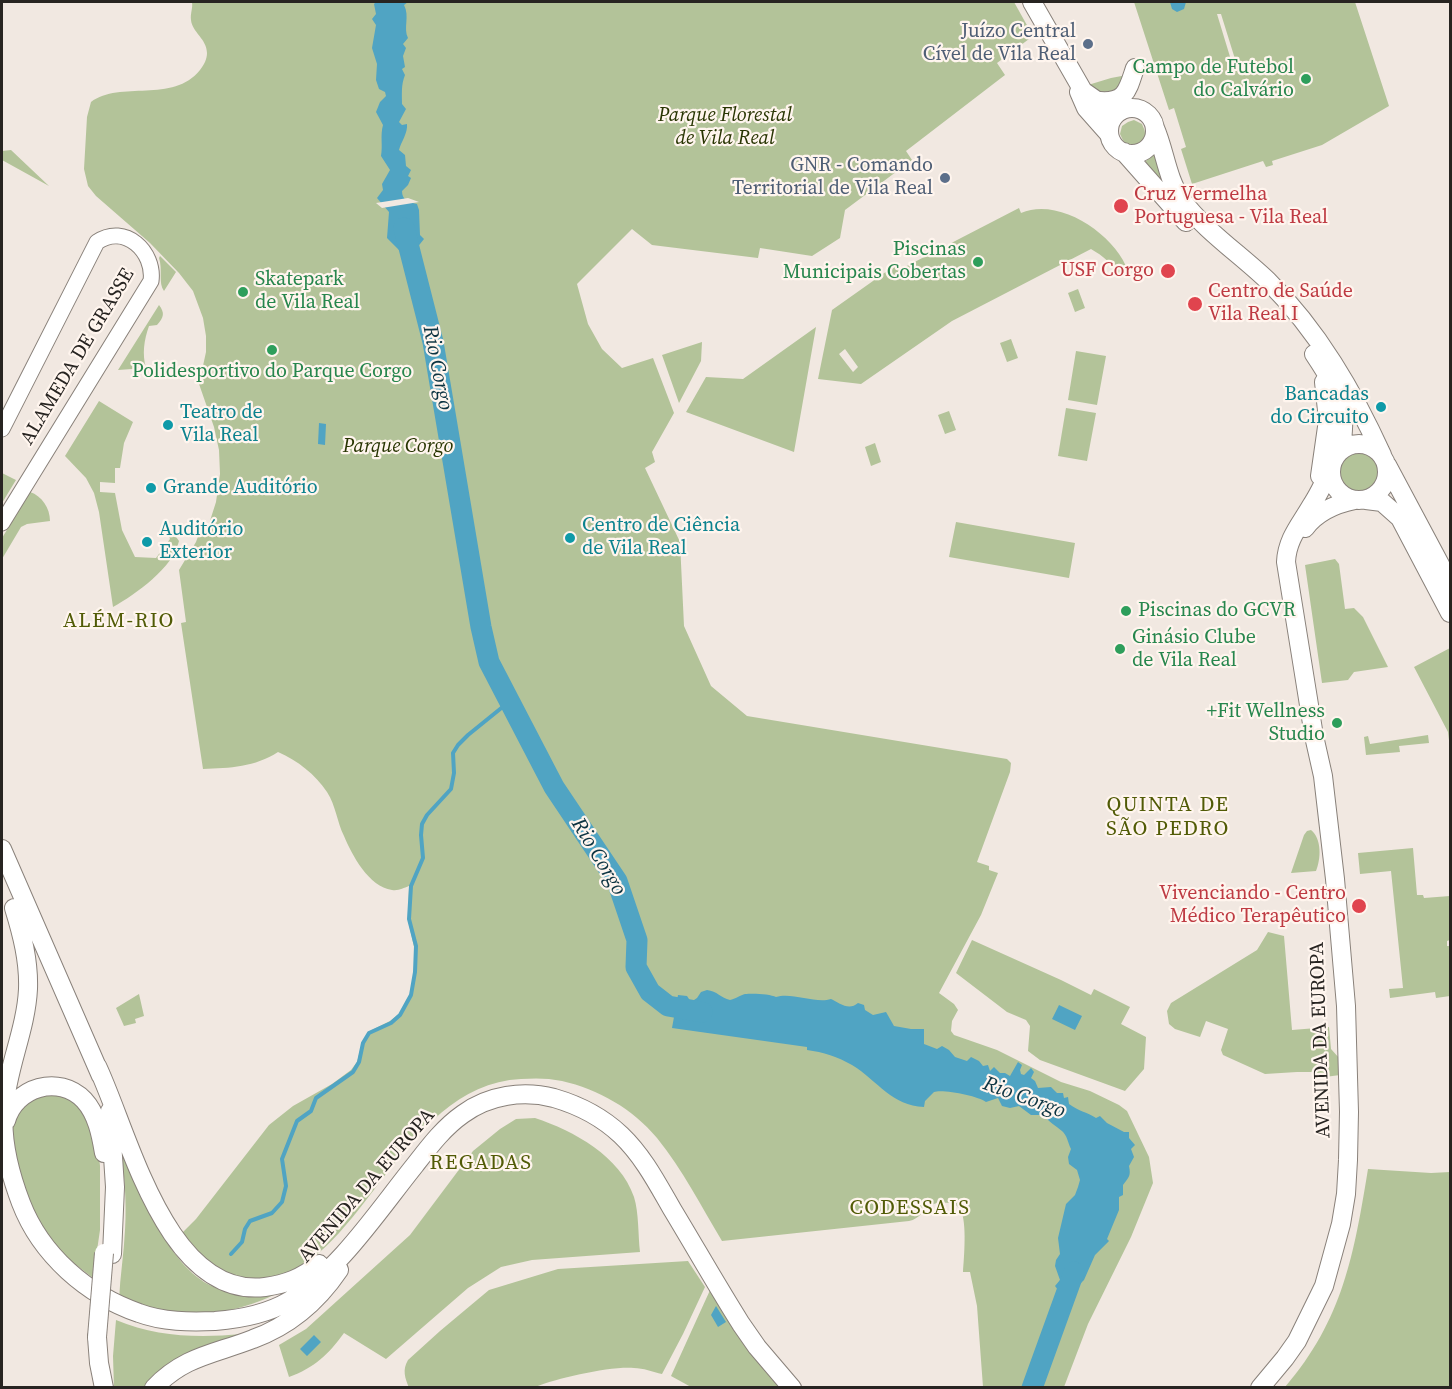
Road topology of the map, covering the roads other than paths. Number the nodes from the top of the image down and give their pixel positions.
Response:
1 (1032, 2) edge
2 (1135, 68) dead end
3 (1078, 84) junction
4 (1095, 101) junction
5 (1121, 111) junction
6 (1155, 128) junction
7 (1109, 134) junction
8 (1124, 152) junction
9 (1321, 365) junction
10 (2, 429) edge
11 (1341, 450) junction
12 (1385, 460) junction
13 (1331, 468) junction
14 (1317, 497) junction
15 (1360, 500) junction
16 (2, 523) edge
17 (1450, 583) edge
18 (1450, 613) edge
19 (2, 849) edge
20 (2, 878) edge
21 (14, 908) junction
22 (97, 1066) junction
23 (6, 1140) junction
24 (112, 1143) junction
25 (374, 1216) junction
26 (108, 1254) junction
27 (106, 1388) edge
28 (154, 1388) edge
29 (792, 1388) edge
30 (1260, 1388) edge
31 (1272, 1388) edge

1 - 3 main road
2 - 4 main road
3 - 4 main road
3 - 7 main road
4 - 5 main road
5 - 6 main road
5 - 7 main road
6 - 8 main road
6 - 12 main road
7 - 8 main road
8 - 9 main road
9 - 11 main road
9 - 14 main road
10 - 16 street, ALAMEDA DE GRASSE
11 - 12 main road
11 - 13 main road
12 - 15 main road
12 - 17 main road
13 - 14 main road, AVENIDA DA EUROPA
13 - 15 main road
14 - 30 main road, AVENIDA DA EUROPA
15 - 18 main road
15 - 31 main road, AVENIDA DA EUROPA
19 - 22 main road
20 - 21 main road
21 - 23 main road
21 - 24 main road
22 - 24 main road
22 - 25 main road
23 - 25 main road, AVENIDA DA EUROPA
23 - 26 main road
24 - 26 main road
25 - 28 main road
25 - 29 main road, AVENIDA DA EUROPA
26 - 27 main road

